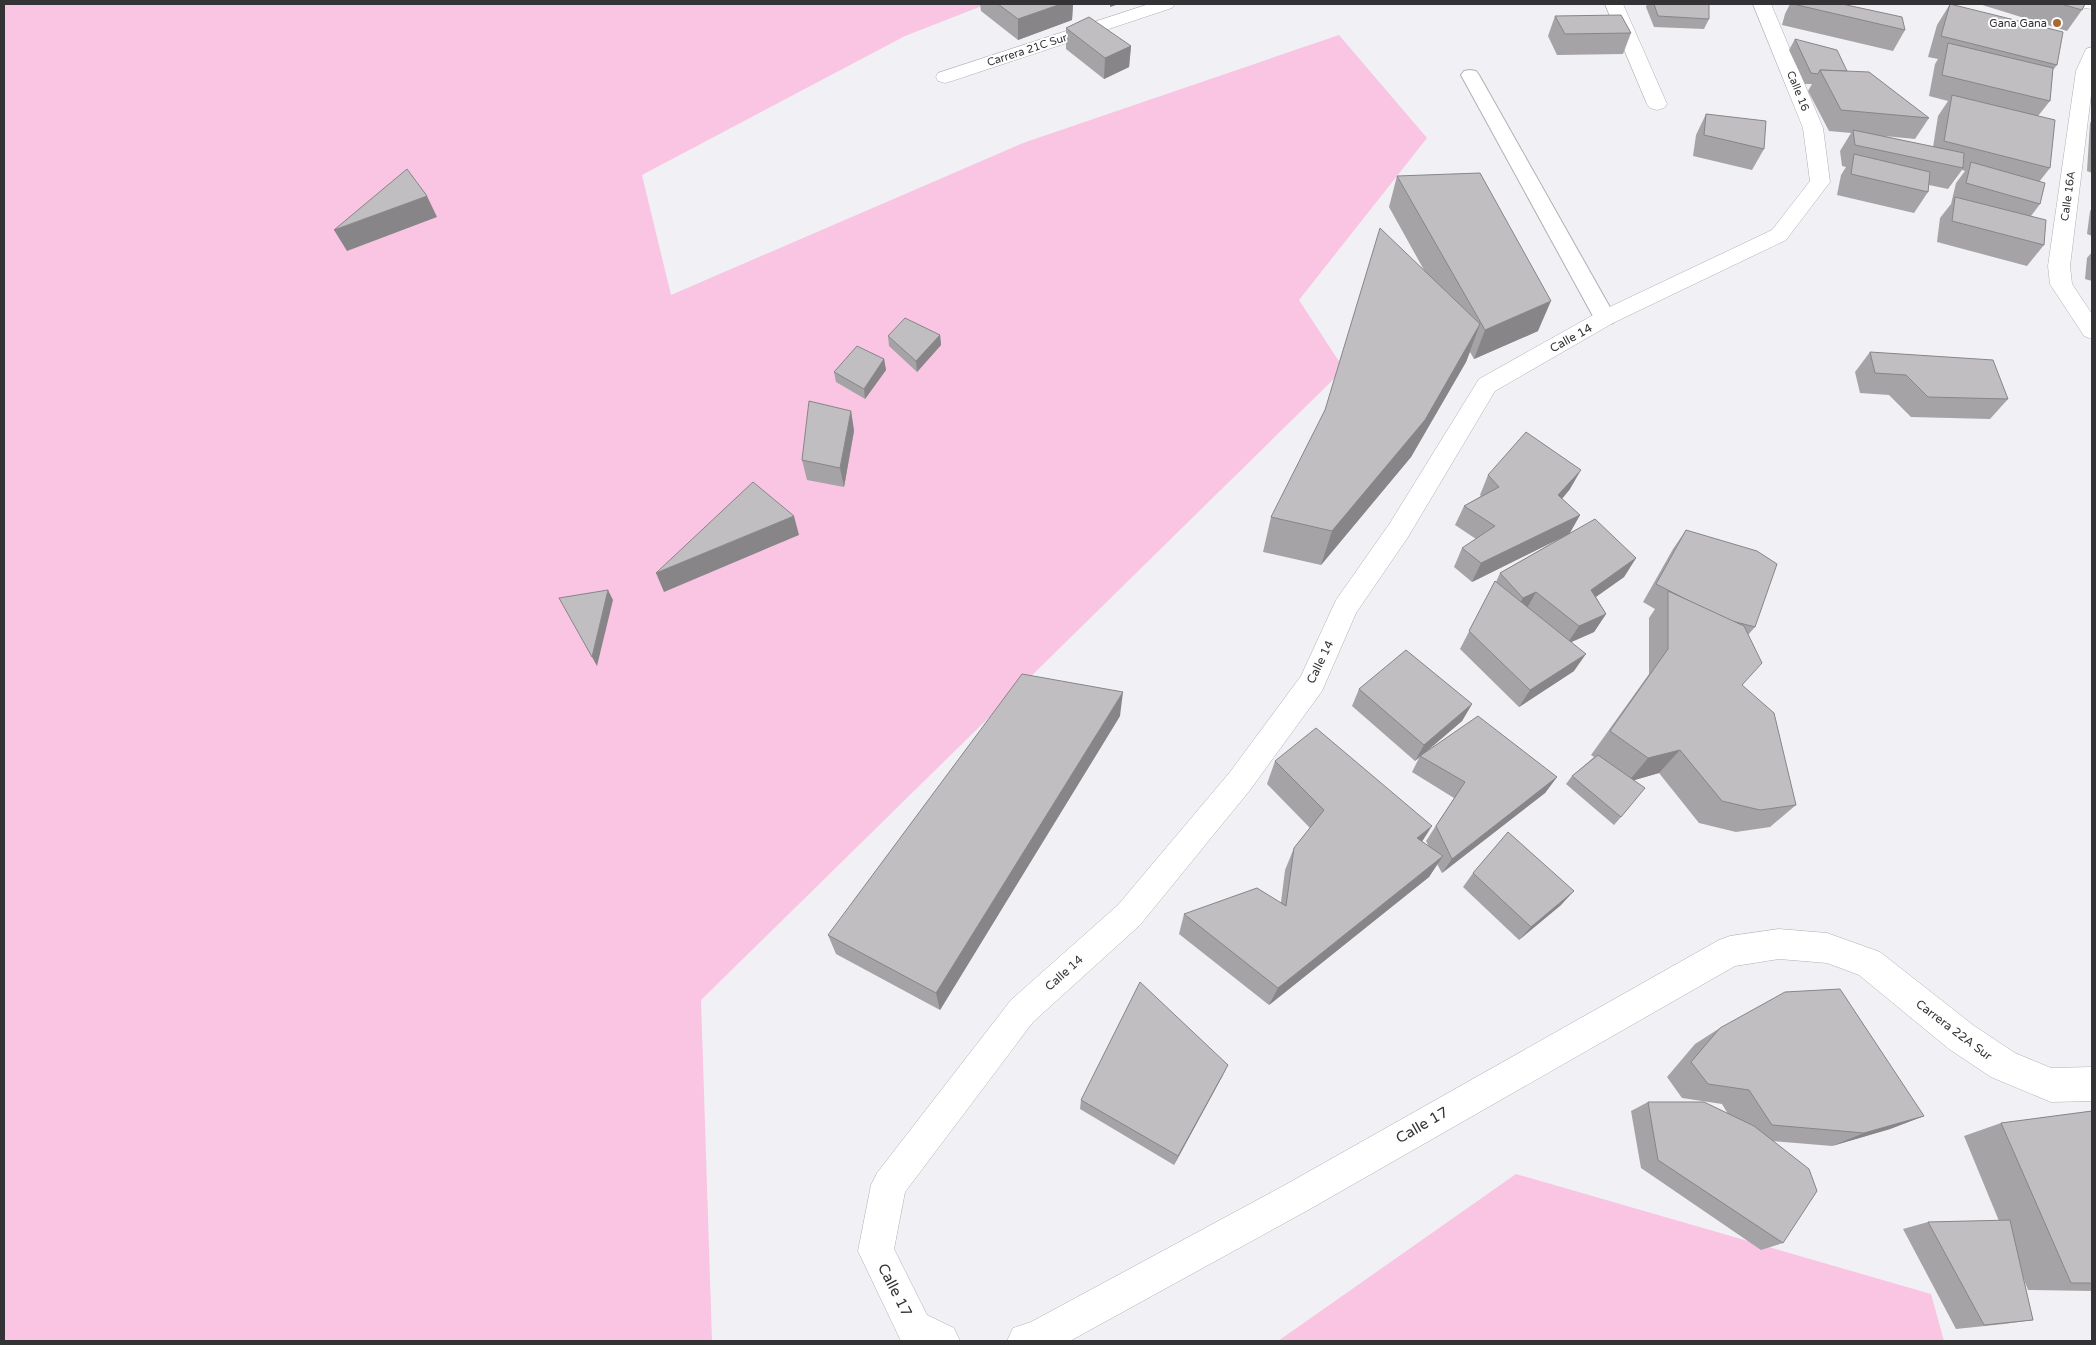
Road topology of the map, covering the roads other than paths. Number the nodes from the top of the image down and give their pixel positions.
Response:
1 (1166, 4) edge
2 (1614, 4) edge
3 (1762, 4) edge
4 (2092, 53) edge
5 (1470, 75) dead end
6 (945, 77) dead end
7 (1657, 104) dead end
8 (1820, 182) joint
9 (2061, 284) junction
10 (2092, 293) edge
11 (1605, 318) junction
12 (2092, 331) edge
13 (1827, 948) joint
14 (2092, 1084) edge
15 (876, 1251) joint
16 (941, 1341) edge
17 (1026, 1341) edge

1 - 6 street, Carrera 21C Sur
2 - 7 street
3 - 8 street, Calle 16
4 - 9 street, Calle 16A
5 - 11 lane
8 - 11 street, Calle 14
9 - 10 street
9 - 12 street
11 - 15 street, Calle 14
13 - 14 street, Carrera 22A Sur
13 - 17 street, Calle 17
15 - 16 street, Calle 17

